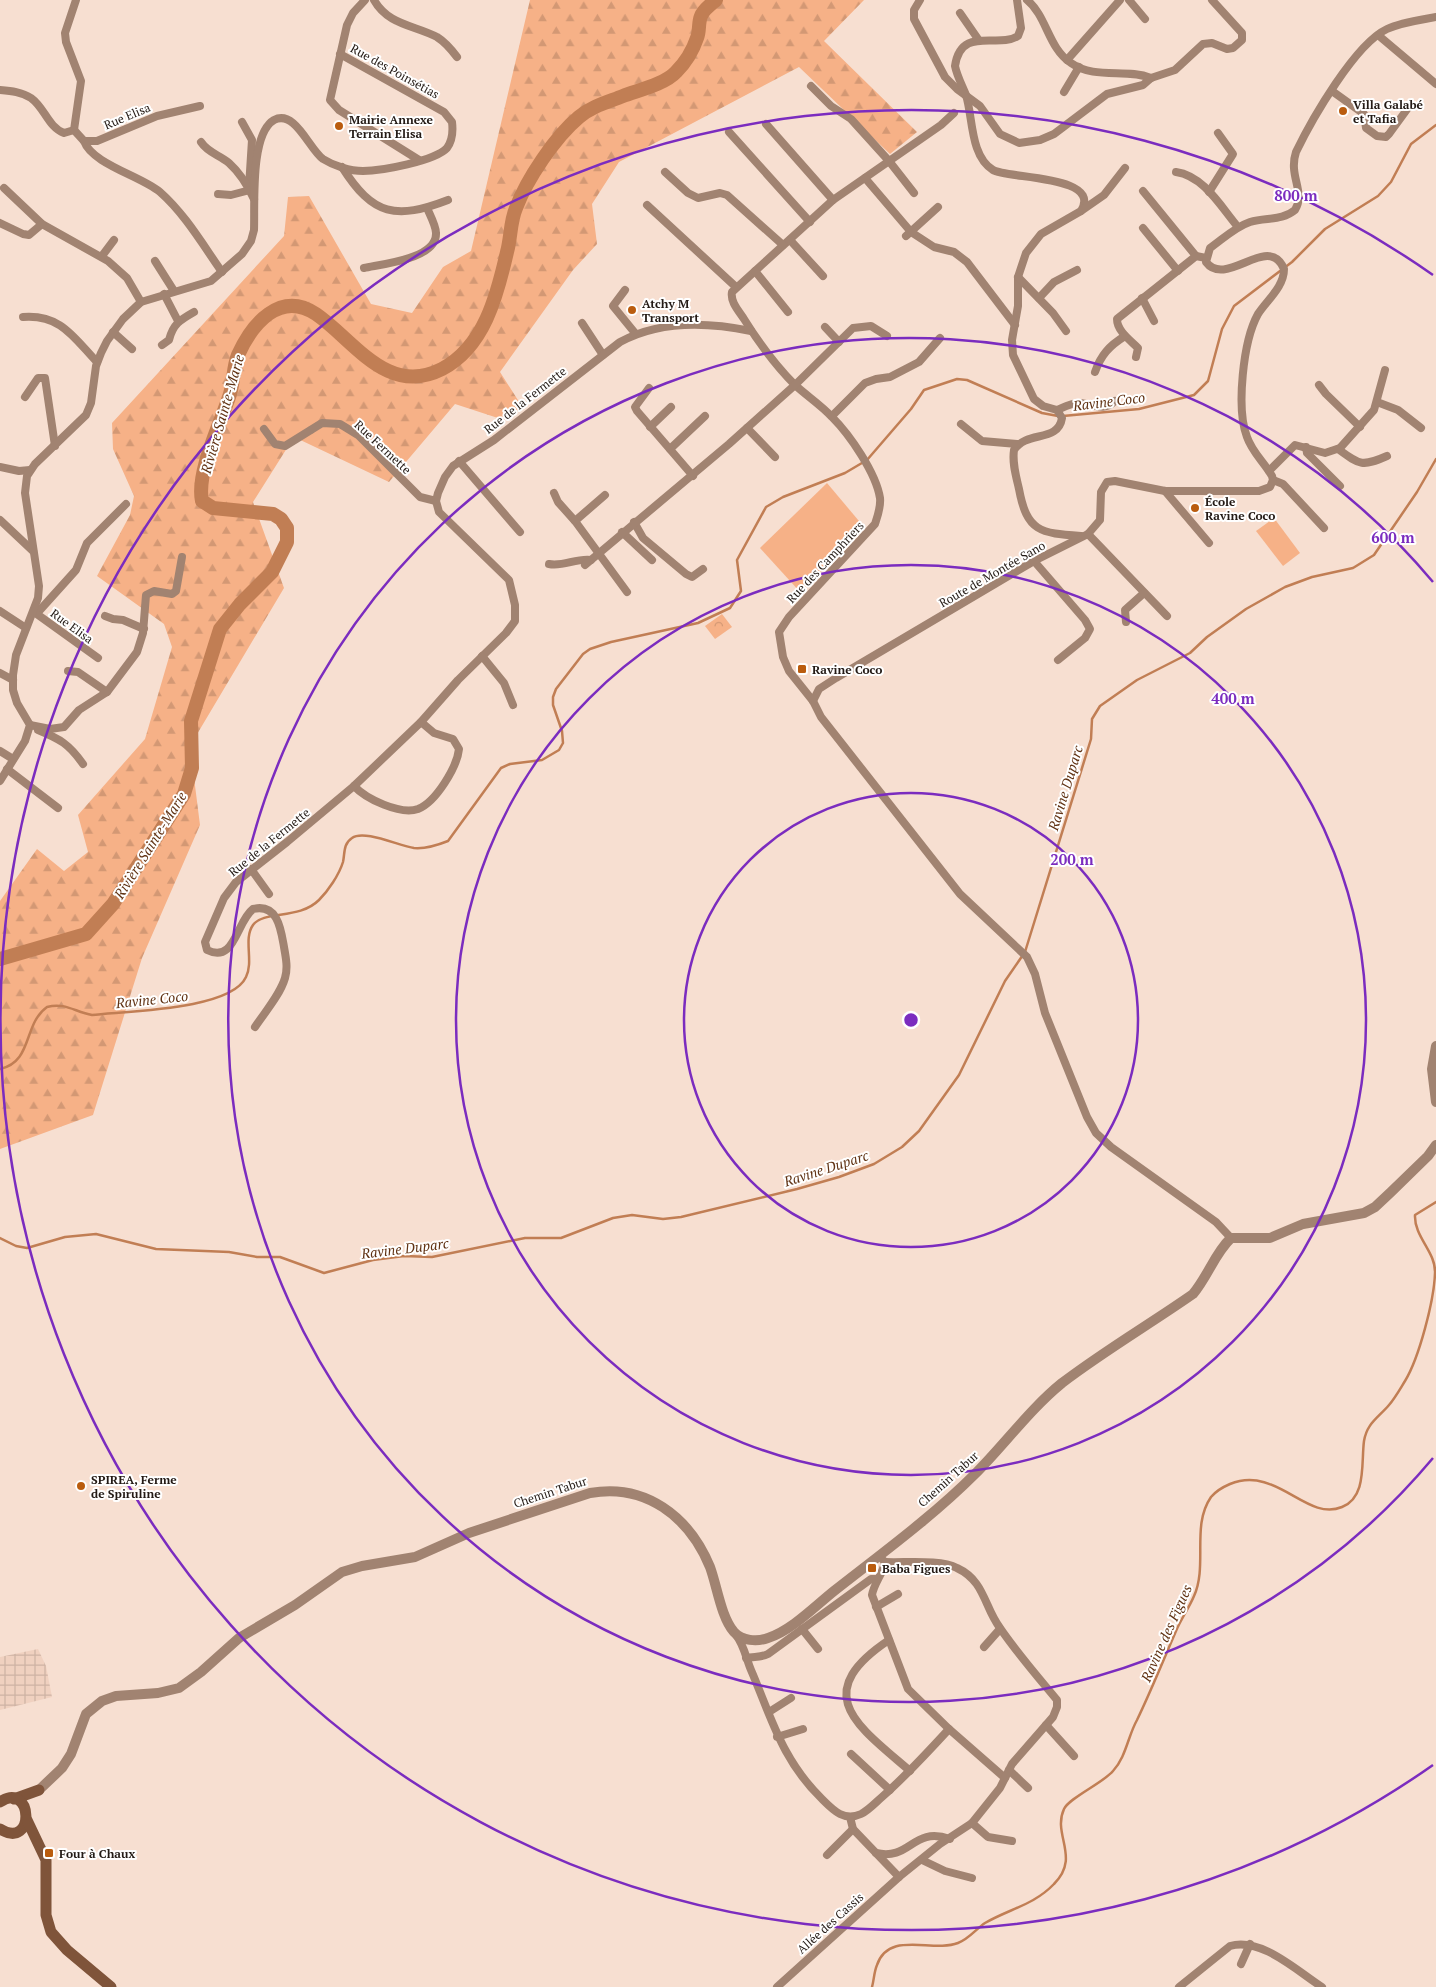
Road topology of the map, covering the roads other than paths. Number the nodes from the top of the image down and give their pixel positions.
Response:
1 (76, 0) edge
2 (365, 0) edge
3 (374, 0) edge
4 (920, 0) edge
5 (1017, 0) edge
6 (1027, 0) edge
7 (1120, 0) edge
8 (1129, 0) edge
9 (1212, 0) edge
10 (960, 13) dead end
11 (1436, 17) edge
12 (1145, 19) dead end
13 (1378, 35) junction
14 (978, 39) junction
15 (340, 54) junction
16 (457, 57) dead end
17 (1067, 60) junction
18 (1079, 67) junction
19 (1151, 78) junction
20 (1436, 84) edge
21 (812, 86) dead end
22 (0, 90) edge
23 (1332, 91) junction
24 (1064, 92) dead end
25 (966, 96) junction
26 (192, 98) dead end
27 (1408, 108) dead end
28 (954, 113) dead end
29 (242, 122) dead end
30 (766, 124) dead end
31 (74, 130) junction
32 (729, 132) dead end
33 (1218, 133) dead end
34 (84, 141) junction
35 (200, 142) dead end
36 (419, 160) junction
37 (889, 160) junction
38 (342, 168) junction
39 (1126, 168) dead end
40 (665, 172) dead end
41 (1176, 172) dead end
42 (865, 178) junction
43 (4, 188) dead end
44 (249, 188) junction
45 (1143, 191) dead end
46 (1209, 192) junction
47 (914, 193) dead end
48 (218, 194) dead end
49 (448, 200) dead end
50 (833, 200) junction
51 (255, 201) junction
52 (647, 205) dead end
53 (938, 207) dead end
54 (427, 208) junction
55 (1081, 210) junction
56 (810, 222) junction
57 (0, 223) edge
58 (42, 224) junction
59 (1238, 227) junction
60 (1143, 228) dead end
61 (908, 234) junction
62 (114, 240) dead end
63 (786, 242) junction
64 (102, 256) junction
65 (1196, 256) junction
66 (1206, 258) junction
67 (155, 261) dead end
68 (364, 268) dead end
69 (1077, 270) dead end
70 (755, 271) junction
71 (1178, 271) junction
72 (222, 272) junction
73 (823, 276) dead end
74 (1018, 277) junction
75 (736, 287) junction
76 (625, 290) dead end
77 (174, 291) junction
78 (164, 294) junction
79 (1039, 298) junction
80 (1142, 298) junction
81 (141, 302) junction
82 (194, 312) dead end
83 (788, 312) dead end
84 (23, 317) dead end
85 (178, 321) junction
86 (1154, 321) dead end
87 (582, 323) dead end
88 (1015, 325) junction
89 (825, 326) dead end
90 (751, 330) junction
91 (113, 332) junction
92 (1066, 332) dead end
93 (635, 333) junction
94 (887, 336) dead end
95 (1125, 336) junction
96 (940, 338) dead end
97 (839, 342) junction
98 (162, 345) dead end
99 (132, 349) dead end
100 (603, 355) junction
101 (1136, 357) dead end
102 (97, 362) junction
103 (1386, 370) dead end
104 (1095, 372) dead end
105 (795, 385) junction
106 (1319, 385) dead end
107 (649, 388) dead end
108 (25, 397) dead end
109 (1115, 401) dead end
110 (1377, 402) junction
111 (671, 407) dead end
112 (1057, 410) junction
113 (704, 416) dead end
114 (832, 416) junction
115 (961, 424) dead end
116 (650, 427) junction
117 (1360, 427) junction
118 (748, 428) junction
119 (1421, 428) dead end
120 (264, 429) dead end
121 (1017, 444) junction
122 (55, 446) junction
123 (1306, 448) junction
124 (670, 449) junction
125 (1338, 449) junction
126 (1387, 456) dead end
127 (775, 457) dead end
128 (459, 461) junction
129 (0, 467) edge
130 (30, 470) junction
131 (1269, 471) junction
132 (693, 476) junction
133 (1273, 480) junction
134 (1340, 486) dead end
135 (1165, 490) junction
136 (554, 493) dead end
137 (605, 495) dead end
138 (436, 501) junction
139 (126, 504) dead end
140 (0, 520) edge
141 (575, 520) junction
142 (634, 522) junction
143 (1324, 528) dead end
144 (520, 532) dead end
145 (622, 532) junction
146 (1085, 535) junction
147 (1209, 543) dead end
148 (34, 552) junction
149 (599, 552) junction
150 (182, 557) dead end
151 (652, 560) dead end
152 (1034, 561) junction
153 (549, 564) dead end
154 (703, 569) dead end
155 (627, 592) dead end
156 (1144, 592) junction
157 (0, 611) edge
158 (34, 612) junction
159 (105, 616) dead end
160 (1167, 616) dead end
161 (1126, 622) dead end
162 (26, 628) junction
163 (144, 629) junction
164 (482, 656) junction
165 (98, 658) dead end
166 (1058, 660) dead end
167 (68, 671) dead end
168 (0, 674) edge
169 (13, 680) junction
170 (107, 692) junction
171 (813, 701) junction
172 (513, 705) dead end
173 (421, 722) junction
174 (30, 725) junction
175 (0, 751) edge
176 (13, 759) junction
177 (83, 764) dead end
178 (7, 769) junction
179 (0, 781) edge
180 (354, 786) junction
181 (58, 808) dead end
182 (251, 869) junction
183 (269, 894) dead end
184 (255, 1027) dead end
185 (1436, 1046) edge
186 (1436, 1102) edge
187 (1436, 1145) edge
188 (1231, 1238) junction
189 (882, 1559) junction
190 (877, 1579) junction
191 (898, 1594) dead end
192 (876, 1607) junction
193 (802, 1629) junction
194 (1000, 1629) junction
195 (734, 1633) junction
196 (752, 1640) junction
197 (889, 1640) junction
198 (984, 1647) dead end
199 (818, 1649) dead end
200 (749, 1657) junction
201 (791, 1698) dead end
202 (769, 1712) junction
203 (1046, 1725) junction
204 (802, 1729) dead end
205 (949, 1729) junction
206 (777, 1737) junction
207 (851, 1754) dead end
208 (1074, 1756) dead end
209 (910, 1771) junction
210 (1007, 1774) junction
211 (1028, 1788) dead end
212 (38, 1790) junction
213 (890, 1790) junction
214 (4, 1800) edge
215 (26, 1815) junction
216 (850, 1817) junction
217 (972, 1823) junction
218 (853, 1829) junction
219 (6, 1834) edge
220 (950, 1839) junction
221 (1012, 1841) dead end
222 (40, 1849) junction
223 (876, 1853) junction
224 (827, 1855) dead end
225 (922, 1860) junction
226 (898, 1877) junction
227 (972, 1878) dead end
228 (1250, 1944) junction
229 (1242, 1964) dead end
230 (111, 1987) edge
231 (776, 1987) edge
232 (1179, 1987) edge
233 (1322, 1987) edge

1 - 31 street
2 - 15 street
3 - 16 street
4 - 25 street
5 - 14 street
6 - 17 street
7 - 17 street
8 - 12 street
9 - 19 street
10 - 14 street
11 - 13 street
13 - 20 street
13 - 23 street
14 - 25 street
15 - 36 street
15 - 36 street, Rue des Poinsétias
17 - 18 street
18 - 19 street
18 - 24 street
19 - 25 street
21 - 37 street
22 - 31 street
23 - 27 street
23 - 59 street
25 - 55 street
26 - 34 street, Rue Elisa
28 - 37 street
29 - 44 street
30 - 50 street
31 - 34 street
32 - 56 street
33 - 46 street
34 - 72 street
35 - 44 street
36 - 38 street, Rue des Poinsétias
37 - 42 street
37 - 47 street
38 - 51 street, Rue des Poinsétias
38 - 54 street
39 - 55 street
40 - 63 street
41 - 46 street
42 - 50 street
42 - 61 street
43 - 58 street
44 - 48 street
44 - 51 street
45 - 65 street
46 - 59 street
49 - 54 street
50 - 56 street
51 - 72 street
52 - 75 street
53 - 61 street
54 - 68 street
55 - 74 street
56 - 63 street
57 - 58 street
58 - 64 street
59 - 66 street
60 - 71 street
61 - 88 street
62 - 64 street
63 - 70 street
63 - 73 street
64 - 81 street
65 - 66 street
65 - 71 street
66 - 131 street
67 - 77 street
69 - 79 street
70 - 75 street
70 - 83 street
71 - 80 street
72 - 77 street
74 - 79 street
74 - 88 street
75 - 90 street, Rue des Camphriers
76 - 93 street
77 - 78 street
78 - 81 street
78 - 85 street
79 - 92 street
80 - 86 street
80 - 95 street
81 - 91 street
82 - 85 street
84 - 102 street
85 - 98 street
87 - 100 street
88 - 112 street
89 - 97 street
90 - 93 street, Rue de la Fermette
90 - 105 street, Rue des Camphriers
91 - 99 street
91 - 102 street
93 - 100 street, Rue de la Fermette
94 - 97 street
95 - 101 street
95 - 104 street
96 - 114 street
97 - 105 street
100 - 128 street, Rue de la Fermette
102 - 122 street
103 - 110 street
105 - 114 street, Rue des Camphriers
105 - 118 street
106 - 117 street
107 - 116 street
108 - 122 street
109 - 112 street
110 - 117 street
110 - 119 street
111 - 116 street
112 - 121 street
113 - 124 street
114 - 171 street, Rue des Camphriers
115 - 121 street
116 - 124 street
117 - 125 street
118 - 127 street
118 - 132 street
120 - 138 street, Rue Fermette
121 - 146 street
122 - 130 street
123 - 125 street
123 - 131 street
123 - 134 street
124 - 132 street
125 - 126 street
128 - 138 street, Rue de la Fermette
128 - 144 street
129 - 130 street
130 - 148 street, Rue Elisa
131 - 133 street
132 - 142 street
133 - 135 street
133 - 143 street
135 - 146 street
135 - 147 street
136 - 141 street
137 - 141 street
138 - 164 street, Rue de la Fermette
139 - 158 street
140 - 148 street
141 - 149 street
142 - 145 street
142 - 154 street
145 - 149 street
145 - 151 street
146 - 152 street, Route de Montée Sano
146 - 156 street
148 - 158 street, Rue Elisa
149 - 153 street
149 - 155 street
150 - 163 street
152 - 166 street
152 - 171 street, Route de Montée Sano
156 - 160 street
156 - 161 street
157 - 162 street
158 - 162 street, Rue Elisa
158 - 165 street, Rue Elisa
159 - 163 street
162 - 169 street, Rue Elisa
163 - 170 street
164 - 172 street
164 - 173 street, Rue de la Fermette
167 - 170 street
168 - 169 street
169 - 174 street, Rue Elisa
170 - 174 street
171 - 188 street
173 - 180 street, Rue de la Fermette
173 - 180 street
174 - 176 street
174 - 177 street
175 - 176 street
176 - 178 street
178 - 179 street
178 - 181 street
180 - 182 street, Rue de la Fermette
182 - 183 street
182 - 184 street, Rue de la Fermette
185 - 186 street
187 - 188 street
188 - 189 street, Chemin Tabur
189 - 190 street
189 - 194 street, Allée des Cassis
189 - 196 street, Chemin Tabur
190 - 192 street
190 - 193 street
191 - 192 street
192 - 197 street
193 - 199 street
193 - 200 street
194 - 198 street
194 - 203 street, Allée des Cassis
195 - 196 street
195 - 200 street
195 - 212 street, Chemin Tabur
196 - 200 street
197 - 205 street
197 - 209 street
200 - 202 street
201 - 202 street
202 - 206 street
203 - 208 street
203 - 210 street, Allée des Cassis
204 - 206 street
205 - 209 street
205 - 210 street
206 - 216 street
207 - 213 street
209 - 213 street
210 - 211 street
210 - 217 street, Allée des Cassis
212 - 214 main road, Chemin Tabur
212 - 215 main road, Chemin Tabur
213 - 216 street
214 - 215 main road
215 - 219 main road, Chemin Tabur
215 - 222 main road
216 - 218 street
217 - 220 street, Allée des Cassis
217 - 221 street
218 - 223 street
218 - 224 street
219 - 222 main road
220 - 223 street
220 - 225 street, Allée des Cassis
222 - 230 main road
223 - 226 street
225 - 226 street, Allée des Cassis
225 - 227 street
226 - 231 street, Allée des Cassis
228 - 229 street
228 - 232 street
228 - 233 street

